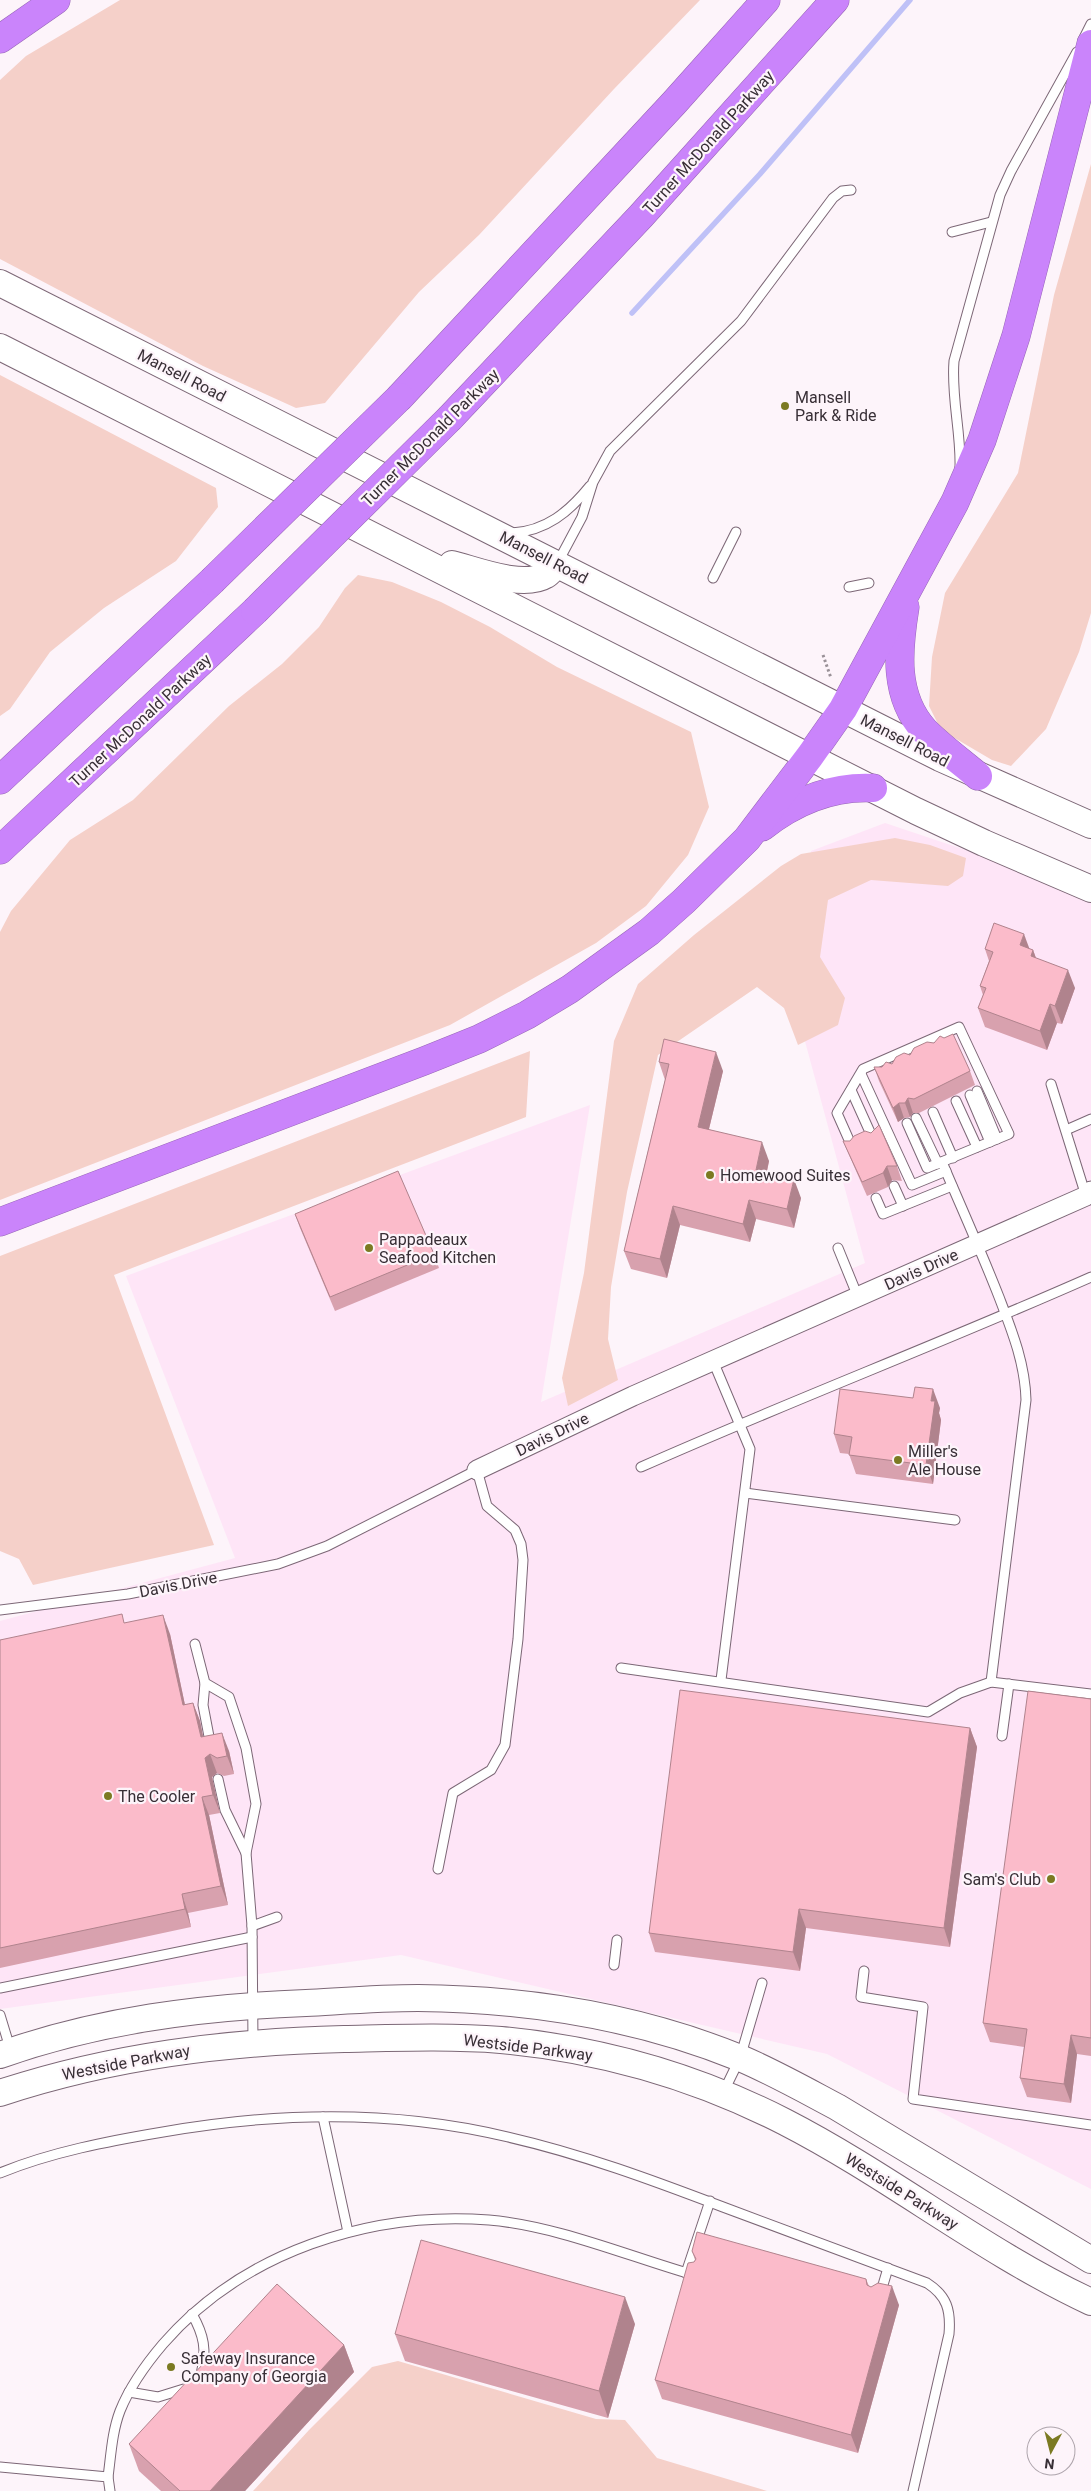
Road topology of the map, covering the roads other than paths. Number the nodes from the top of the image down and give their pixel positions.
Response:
1 (56, 0) edge
2 (766, 0) edge
3 (835, 0) edge
4 (1091, 24) edge
5 (0, 39) edge
6 (1091, 44) edge
7 (851, 190) dead end
8 (991, 222) junction
9 (952, 232) dead end
10 (0, 283) edge
11 (0, 346) edge
12 (593, 482) junction
13 (955, 502) junction
14 (490, 530) junction
15 (736, 532) dead end
16 (405, 552) junction
17 (557, 564) junction
18 (713, 578) dead end
19 (869, 582) dead end
20 (909, 586) junction
21 (849, 587) dead end
22 (843, 709) junction
23 (810, 756) junction
24 (978, 776) junction
25 (0, 780) edge
26 (873, 788) junction
27 (1091, 825) edge
28 (747, 839) junction
29 (0, 850) edge
30 (1081, 885) edge
31 (1091, 899) edge
32 (861, 1074) junction
33 (1052, 1084) dead end
34 (851, 1090) junction
35 (973, 1093) dead end
36 (956, 1101) dead end
37 (933, 1112) dead end
38 (916, 1118) dead end
39 (1091, 1118) edge
40 (907, 1123) dead end
41 (1066, 1130) junction
42 (994, 1140) junction
43 (874, 1141) edge
44 (977, 1147) junction
45 (853, 1149) edge
46 (952, 1158) junction
47 (940, 1163) junction
48 (946, 1172) junction
49 (894, 1186) dead end
50 (952, 1186) junction
51 (1089, 1194) edge
52 (876, 1198) dead end
53 (903, 1206) junction
54 (0, 1222) edge
55 (978, 1244) junction
56 (838, 1248) dead end
57 (1091, 1277) edge
58 (858, 1297) junction
59 (1006, 1315) junction
60 (713, 1361) junction
61 (740, 1424) junction
62 (641, 1467) dead end
63 (477, 1470) junction
64 (745, 1493) junction
65 (955, 1520) dead end
66 (0, 1610) edge
67 (195, 1644) dead end
68 (621, 1668) dead end
69 (721, 1680) junction
70 (991, 1682) junction
71 (205, 1683) junction
72 (1009, 1684) junction
73 (1091, 1694) edge
74 (1002, 1736) dead end
75 (211, 1747) edge
76 (218, 1779) dead end
77 (246, 1853) junction
78 (438, 1869) dead end
79 (277, 1917) dead end
80 (252, 1926) junction
81 (252, 1937) junction
82 (617, 1940) dead end
83 (614, 1965) dead end
84 (864, 1971) dead end
85 (762, 1983) dead end
86 (0, 1988) edge
87 (252, 2005) junction
88 (0, 2016) edge
89 (253, 2042) junction
90 (5, 2053) edge
91 (740, 2058) junction
92 (0, 2093) edge
93 (723, 2094) junction
94 (323, 2117) junction
95 (1091, 2125) edge
96 (0, 2173) edge
97 (710, 2202) junction
98 (348, 2232) junction
99 (1091, 2260) edge
100 (888, 2268) junction
101 (686, 2273) junction
102 (697, 2276) edge
103 (879, 2300) edge
104 (1091, 2302) edge
105 (192, 2314) junction
106 (129, 2392) junction
107 (0, 2466) edge
108 (108, 2477) junction
109 (110, 2491) edge
110 (913, 2491) edge

1 - 5 highway
2 - 25 highway, bridge
3 - 29 highway, Turner McDonald Parkway, bridge
4 - 8 lane
6 - 13 highway
7 - 12 lane
8 - 9 lane
8 - 13 lane
10 - 14 main road, Mansell Road
11 - 16 main road
12 - 14 lane
12 - 17 lane
13 - 20 highway
14 - 17 main road, Mansell Road
15 - 18 lane
16 - 17 main road
16 - 23 main road
17 - 22 main road, Mansell Road
19 - 21 lane
20 - 22 highway
20 - 24 highway
22 - 23 highway
22 - 24 main road, Mansell Road
23 - 26 main road
23 - 28 highway
24 - 27 main road, Mansell Road
26 - 28 highway
26 - 30 main road
28 - 54 highway
30 - 31 main road
32 - 34 lane
32 - 42 lane
32 - 48 lane
33 - 41 lane
34 - 43 lane
34 - 45 lane
35 - 42 lane
36 - 44 lane
37 - 46 lane
38 - 47 lane
39 - 41 lane
40 - 47 lane
41 - 51 lane
42 - 44 lane
44 - 46 lane
46 - 47 lane
47 - 48 lane
48 - 50 lane
49 - 53 lane
50 - 53 lane
50 - 55 lane
51 - 55 street, Davis Drive
52 - 53 lane
55 - 58 street, Davis Drive
55 - 59 lane
56 - 58 lane
57 - 59 lane
58 - 60 street, Davis Drive
59 - 61 lane
59 - 70 lane
60 - 61 lane
60 - 63 street, Davis Drive
61 - 62 lane
61 - 64 lane
63 - 66 lane, Davis Drive
63 - 78 lane
64 - 65 lane
64 - 69 lane
67 - 71 lane
68 - 69 lane
69 - 70 lane
70 - 72 lane
71 - 75 lane
71 - 77 lane
72 - 73 lane
72 - 74 lane
76 - 77 lane
77 - 80 lane
79 - 80 lane
80 - 81 lane
81 - 86 lane
81 - 87 lane
82 - 83 lane
84 - 95 lane
85 - 91 lane
87 - 89 lane
87 - 90 main road
87 - 91 main road
88 - 90 lane
89 - 92 main road, Westside Parkway
89 - 93 main road, Westside Parkway
91 - 93 lane
91 - 99 main road
93 - 104 main road, Westside Parkway
94 - 96 lane
94 - 97 lane
94 - 98 lane
97 - 100 lane
97 - 101 lane
98 - 101 lane
98 - 105 lane
100 - 103 lane
100 - 110 lane
101 - 102 lane
105 - 106 lane
105 - 106 lane
106 - 108 lane
107 - 108 lane
108 - 109 lane

